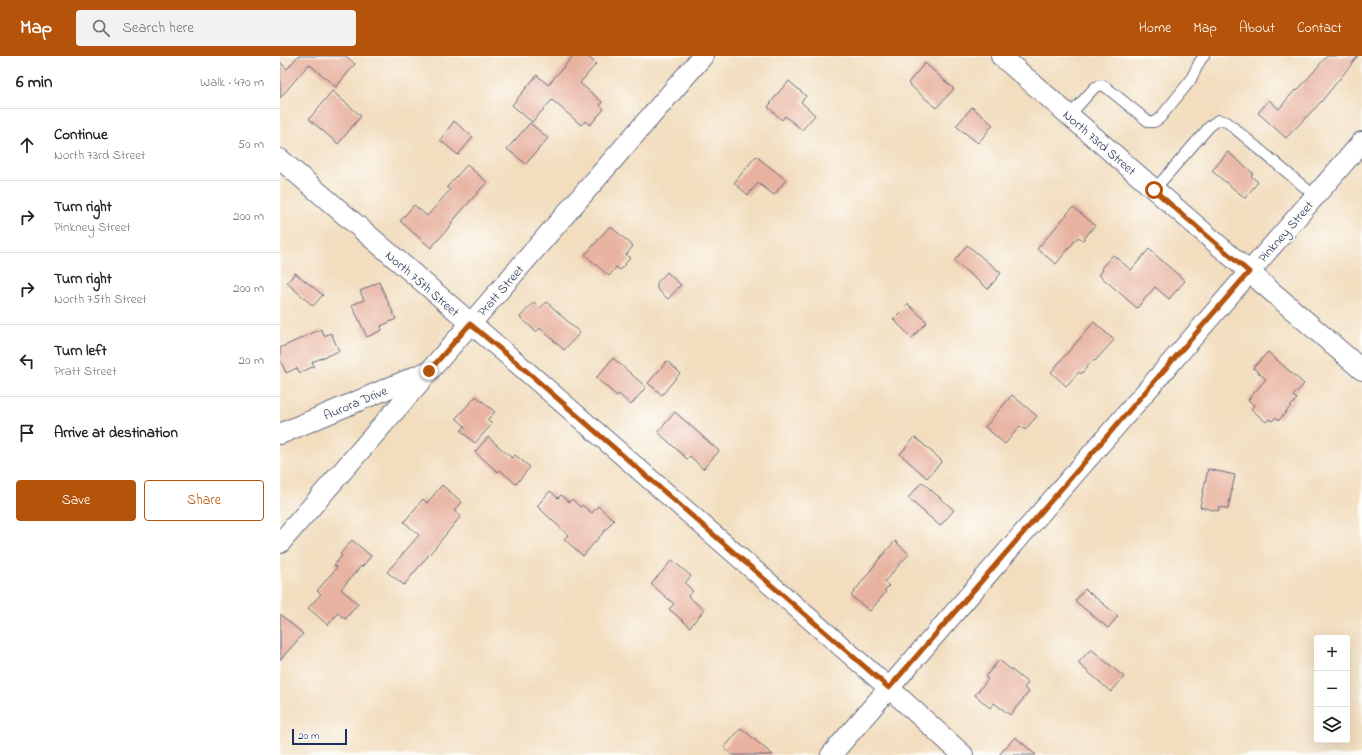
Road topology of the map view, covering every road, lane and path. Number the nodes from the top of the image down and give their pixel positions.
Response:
1 (703, 56) edge
2 (1001, 56) edge
3 (1204, 56) edge
4 (1069, 116) junction
5 (1362, 142) edge
6 (280, 160) edge
7 (1154, 190) junction
8 (1315, 196) junction
9 (1249, 272) junction
10 (470, 324) junction
11 (1362, 370) edge
12 (429, 371) junction
13 (280, 434) edge
14 (280, 543) edge
15 (889, 688) junction
16 (831, 755) edge
17 (963, 755) edge

1 - 10 street, Pratt Street
2 - 4 street, North 73rd Street
3 - 4 lane
4 - 7 street, North 73rd Street
5 - 8 street, Pinkney Street
6 - 10 street, North 75th Street
7 - 8 lane
7 - 9 street, North 73rd Street
8 - 9 street, Pinkney Street
9 - 11 street, North 73rd Street
9 - 15 street, Pinkney Street
10 - 12 street, Pratt Street
10 - 15 street, North 75th Street
12 - 13 street, Aurora Drive
12 - 14 street, Pratt Street
15 - 16 street, Pinkney Street
15 - 17 street, North 75th Street

